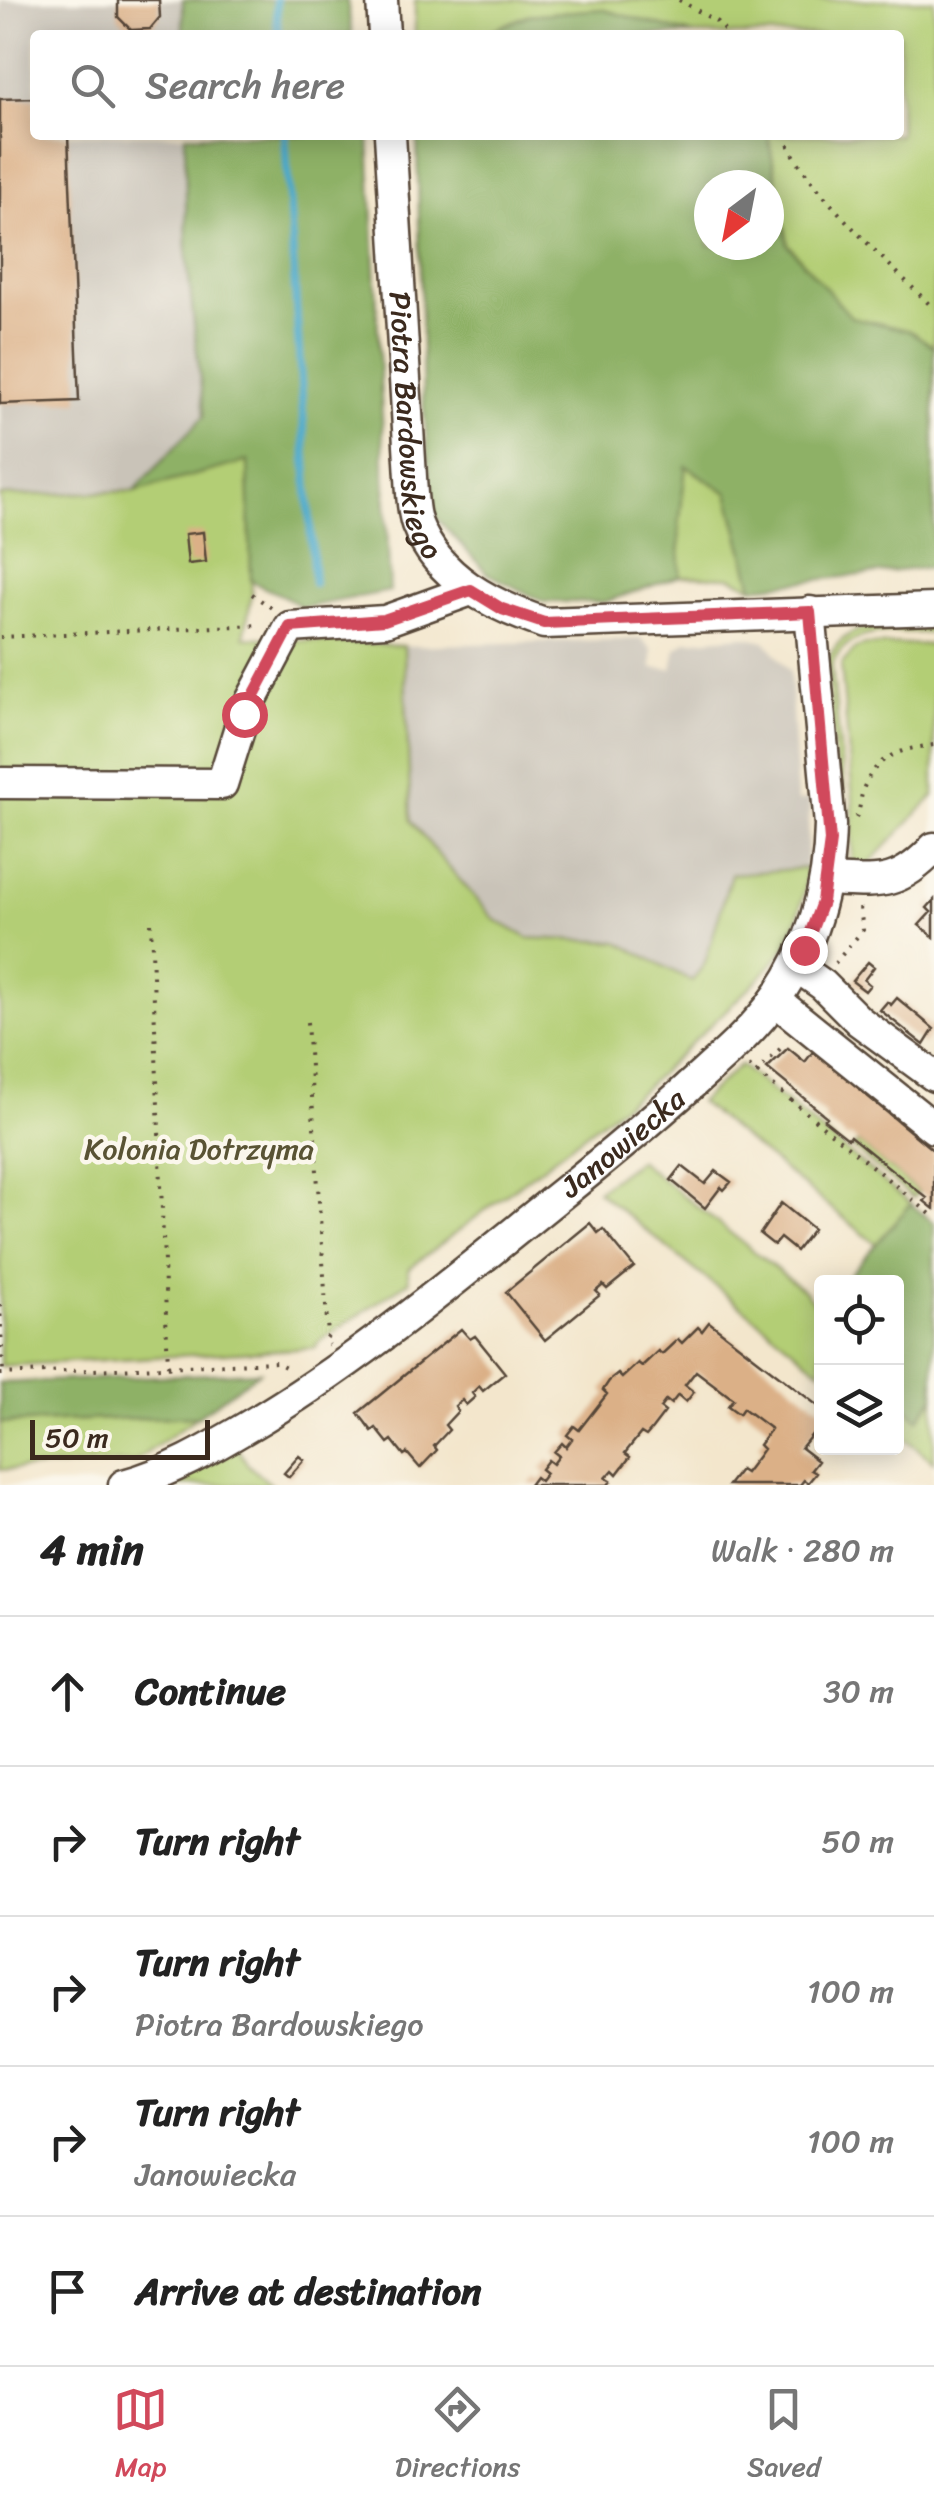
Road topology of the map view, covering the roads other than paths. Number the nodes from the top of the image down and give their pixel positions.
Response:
1 (382, 0) edge
2 (384, 30) edge
3 (390, 140) edge
4 (471, 590) junction
5 (934, 610) edge
6 (810, 612) junction
7 (0, 783) edge
8 (934, 848) edge
9 (826, 880) junction
10 (796, 966) junction
11 (775, 1000) junction
12 (934, 1076) edge
13 (934, 1128) edge
14 (138, 1483) edge

1 - 2 street
3 - 4 street, Piotra Bardowskiego
4 - 6 street, Piotra Bardowskiego
4 - 7 street
5 - 6 street, Piotra Bardowskiego
6 - 9 street, Janowiecka
8 - 9 street
9 - 10 street, Janowiecka
10 - 11 street, Janowiecka
10 - 12 street
11 - 13 street
11 - 14 street, Janowiecka

